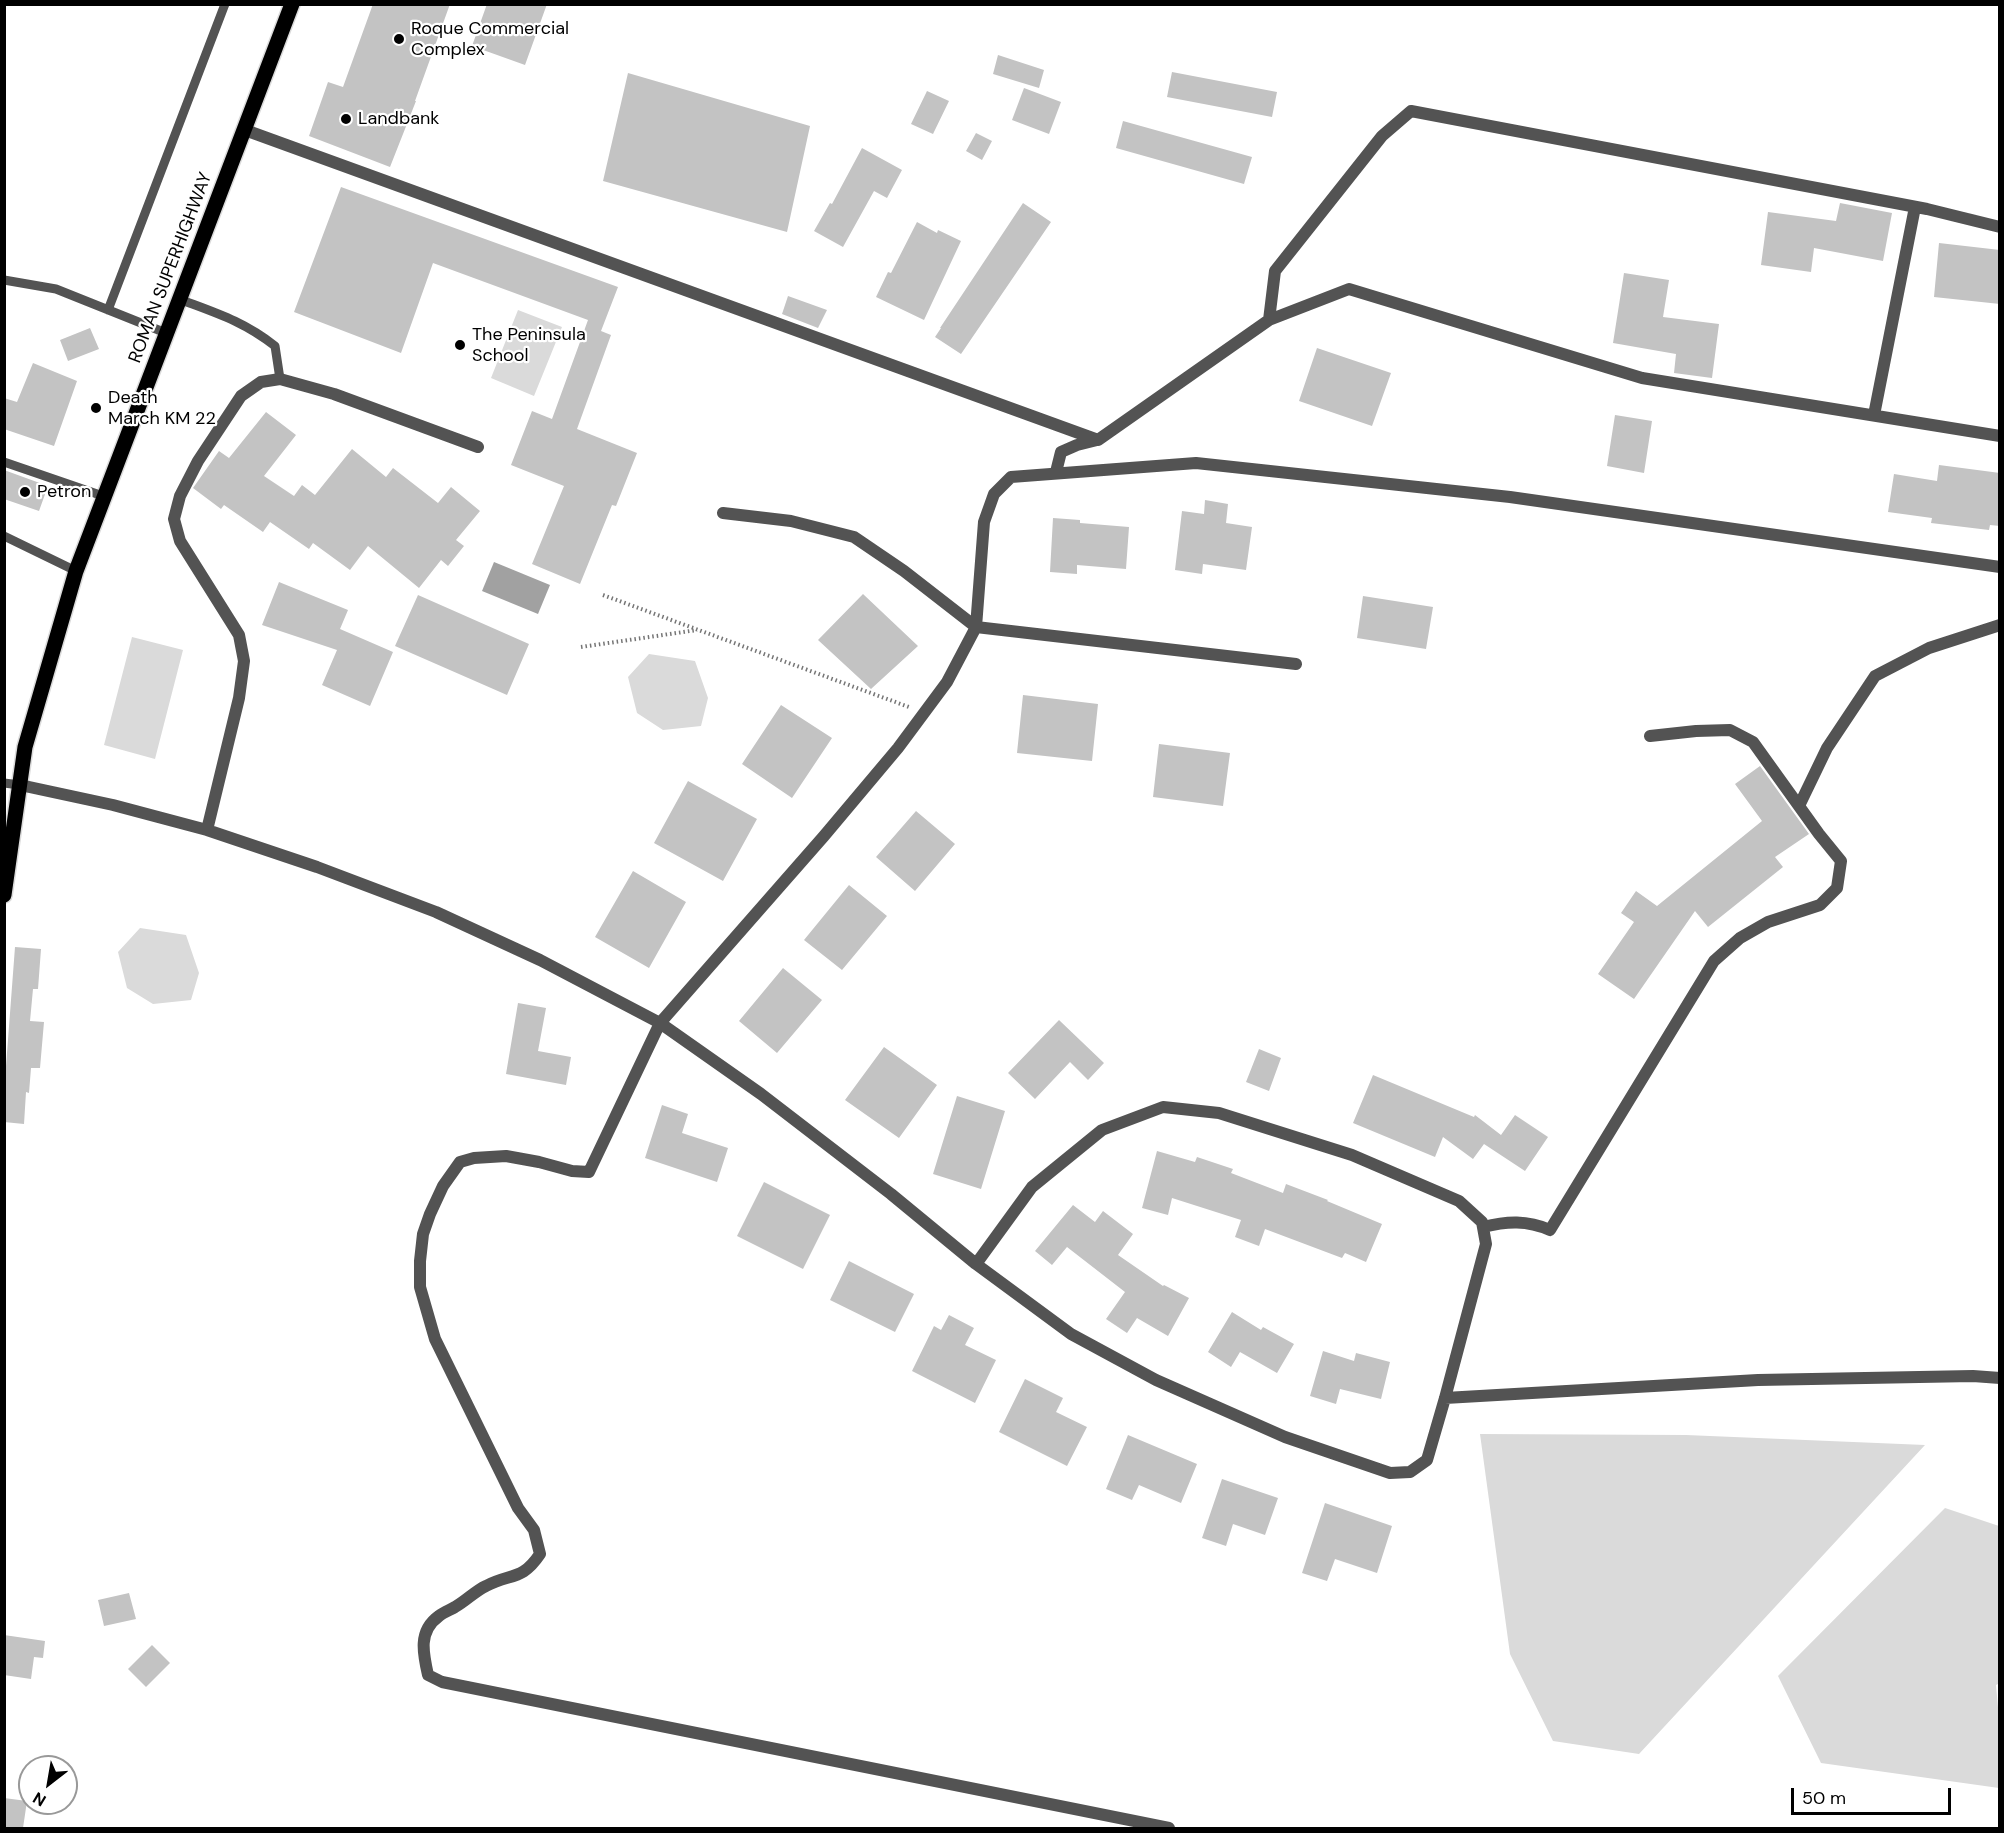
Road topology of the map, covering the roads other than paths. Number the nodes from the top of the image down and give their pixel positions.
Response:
1 (225, 4) edge
2 (292, 4) edge
3 (245, 130) junction
4 (1915, 207) junction
5 (2000, 227) edge
6 (4, 279) edge
7 (179, 299) junction
8 (108, 310) junction
9 (1269, 320) junction
10 (166, 333) junction
11 (280, 379) junction
12 (1874, 415) junction
13 (2000, 436) edge
14 (1098, 440) junction
15 (478, 447) dead end
16 (4, 462) edge
17 (1056, 472) junction
18 (103, 496) junction
19 (723, 513) dead end
20 (4, 536) edge
21 (2000, 567) edge
22 (76, 571) junction
23 (2000, 625) edge
24 (976, 627) junction
25 (1296, 664) dead end
26 (1650, 736) dead end
27 (12, 784) edge
28 (1799, 806) junction
29 (207, 830) junction
30 (9, 839) edge
31 (4, 895) edge
32 (660, 1023) junction
33 (1483, 1227) junction
34 (976, 1264) junction
35 (2000, 1378) edge
36 (1445, 1398) junction
37 (1169, 1828) edge

1 - 8 lane
2 - 3 main road, ROMAN SUPERHIGHWAY
3 - 7 main road, ROMAN SUPERHIGHWAY
3 - 14 street
4 - 5 street
4 - 9 street
4 - 12 street
6 - 8 lane
7 - 10 main road, ROMAN SUPERHIGHWAY
7 - 11 lane
8 - 10 lane
9 - 12 street
9 - 14 street
10 - 18 main road, ROMAN SUPERHIGHWAY
11 - 15 street
11 - 29 street
12 - 13 street
14 - 17 street
16 - 18 lane
17 - 21 street
17 - 24 street
18 - 22 main road, ROMAN SUPERHIGHWAY
19 - 24 street
20 - 22 lane
22 - 27 main road, ROMAN SUPERHIGHWAY
23 - 28 street
24 - 25 street
24 - 32 street
26 - 28 street
27 - 29 street
27 - 30 main road, ROMAN SUPERHIGHWAY
28 - 33 street
29 - 32 street
30 - 31 main road, ROMAN SUPERHIGHWAY
32 - 34 street
32 - 37 street
33 - 34 street
33 - 36 street
34 - 36 street
35 - 36 street

